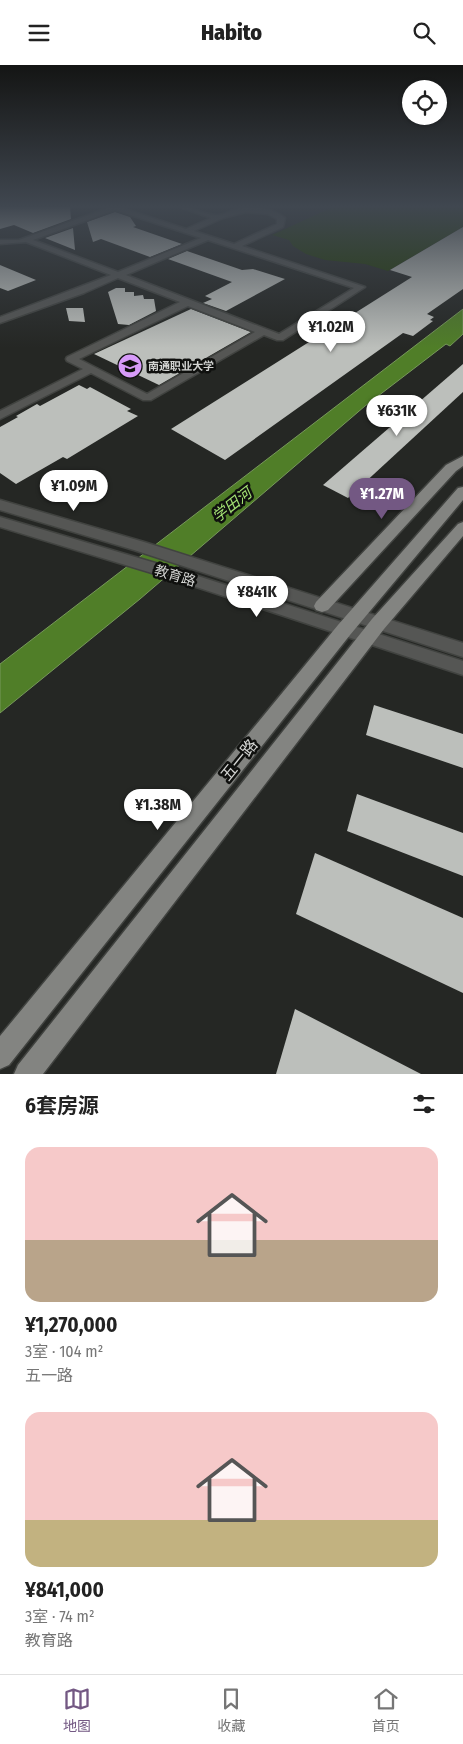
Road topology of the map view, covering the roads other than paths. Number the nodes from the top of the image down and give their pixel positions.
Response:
1 (63, 253) edge
2 (171, 253) edge
3 (253, 253) edge
4 (120, 275) junction
5 (188, 302) junction
6 (0, 320) edge
7 (264, 331) junction
8 (91, 369) junction
9 (0, 416) edge
10 (463, 459) edge
11 (463, 491) edge
12 (0, 505) edge
13 (0, 522) edge
14 (463, 527) edge
15 (322, 606) junction
16 (349, 623) junction
17 (373, 631) junction
18 (463, 650) edge
19 (463, 667) edge
20 (0, 1056) edge
21 (27, 1074) edge

1 - 4 street
2 - 4 street
3 - 7 street
4 - 5 street
4 - 6 street
5 - 7 street
5 - 8 street
7 - 8 street
8 - 9 street
10 - 15 main road
11 - 16 main road, 五一路
12 - 15 street, 教育路
13 - 16 street, 教育路
14 - 17 main road, 五一路
15 - 16 street, 教育路
16 - 17 street, 教育路
16 - 20 main road, 五一路
17 - 18 street, 教育路
17 - 19 street, 教育路
17 - 21 main road, 五一路

